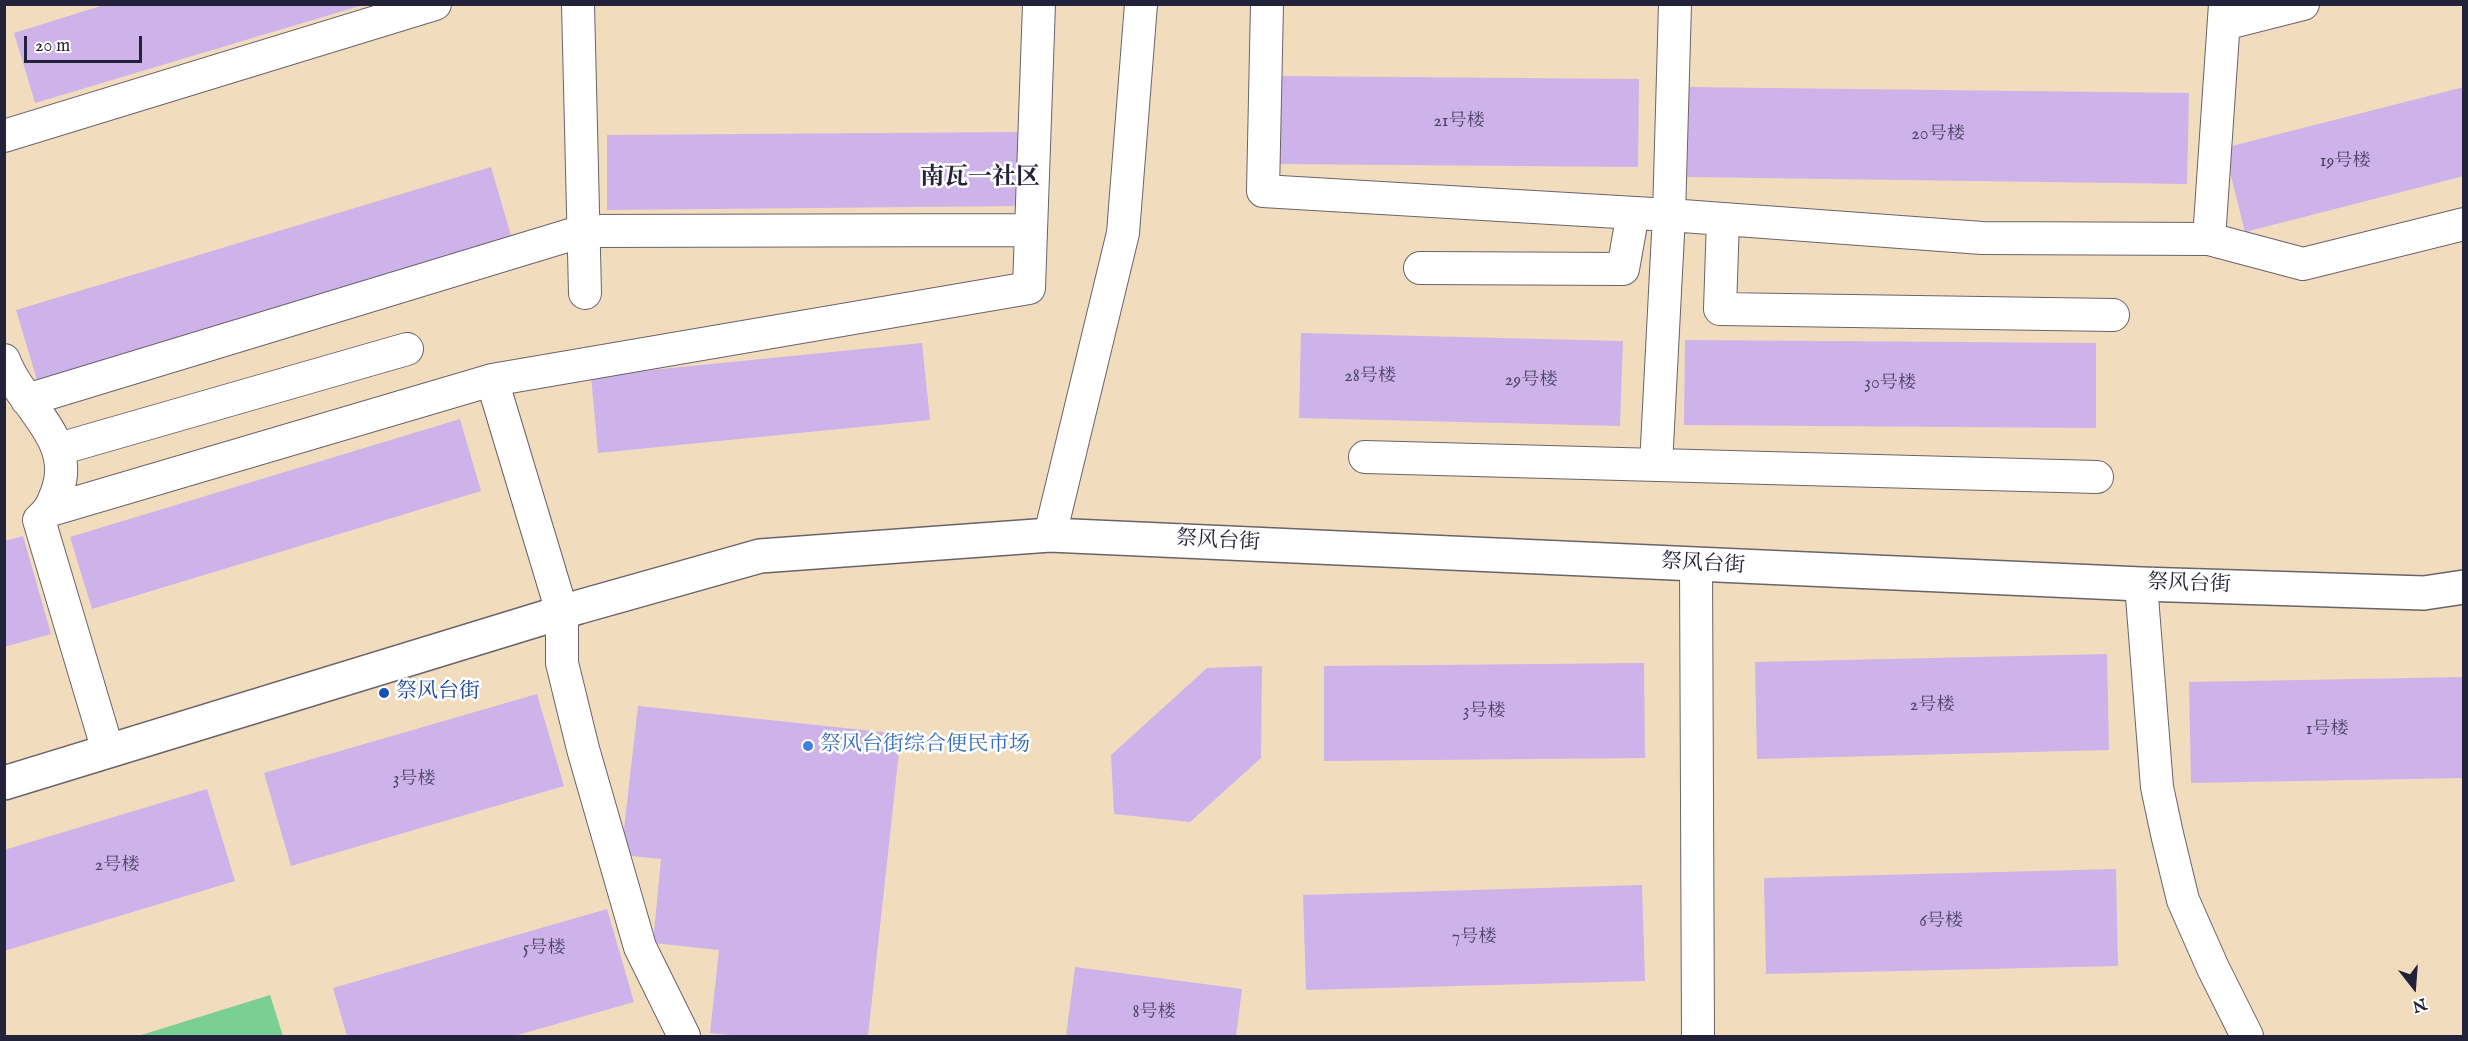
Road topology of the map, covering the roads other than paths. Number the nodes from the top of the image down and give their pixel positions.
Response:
1 (435, 4) edge
2 (578, 4) edge
3 (1039, 4) edge
4 (1141, 4) edge
5 (1267, 4) edge
6 (1675, 4) edge
7 (2302, 4) edge
8 (2224, 14) edge
9 (4, 136) edge
10 (1633, 213) junction
11 (1669, 215) junction
12 (1723, 219) junction
13 (2463, 225) edge
14 (1031, 230) junction
15 (583, 231) junction
16 (2209, 239) junction
17 (1420, 268) dead end
18 (585, 293) dead end
19 (2113, 315) dead end
20 (407, 349) dead end
21 (4, 360) edge
22 (492, 381) junction
23 (27, 400) junction
24 (59, 449) junction
25 (1365, 457) dead end
26 (1656, 465) junction
27 (2097, 477) dead end
28 (51, 510) junction
29 (1050, 535) junction
30 (1696, 564) junction
31 (2141, 584) junction
32 (2463, 587) edge
33 (562, 612) junction
34 (108, 751) junction
35 (4, 783) edge
36 (684, 1036) edge
37 (1698, 1036) edge
38 (2247, 1036) edge

1 - 9 street
2 - 15 street
3 - 14 street
4 - 29 street
5 - 10 street
6 - 11 street
7 - 8 street
8 - 16 street
10 - 11 street
10 - 17 street
11 - 12 street
11 - 26 street
12 - 16 street
12 - 19 street
13 - 16 street
14 - 15 street
14 - 22 street
15 - 18 street
15 - 23 street
20 - 24 street
21 - 23 street
22 - 28 street
22 - 33 street
23 - 24 street
24 - 28 street
25 - 26 street
26 - 27 street
28 - 34 street
29 - 30 main road, 祭风台街
29 - 33 main road, 祭风台街
30 - 31 main road, 祭风台街
30 - 37 street
31 - 32 main road, 祭风台街
31 - 38 street
33 - 34 main road, 祭风台街
33 - 36 street
34 - 35 main road, 祭风台街

